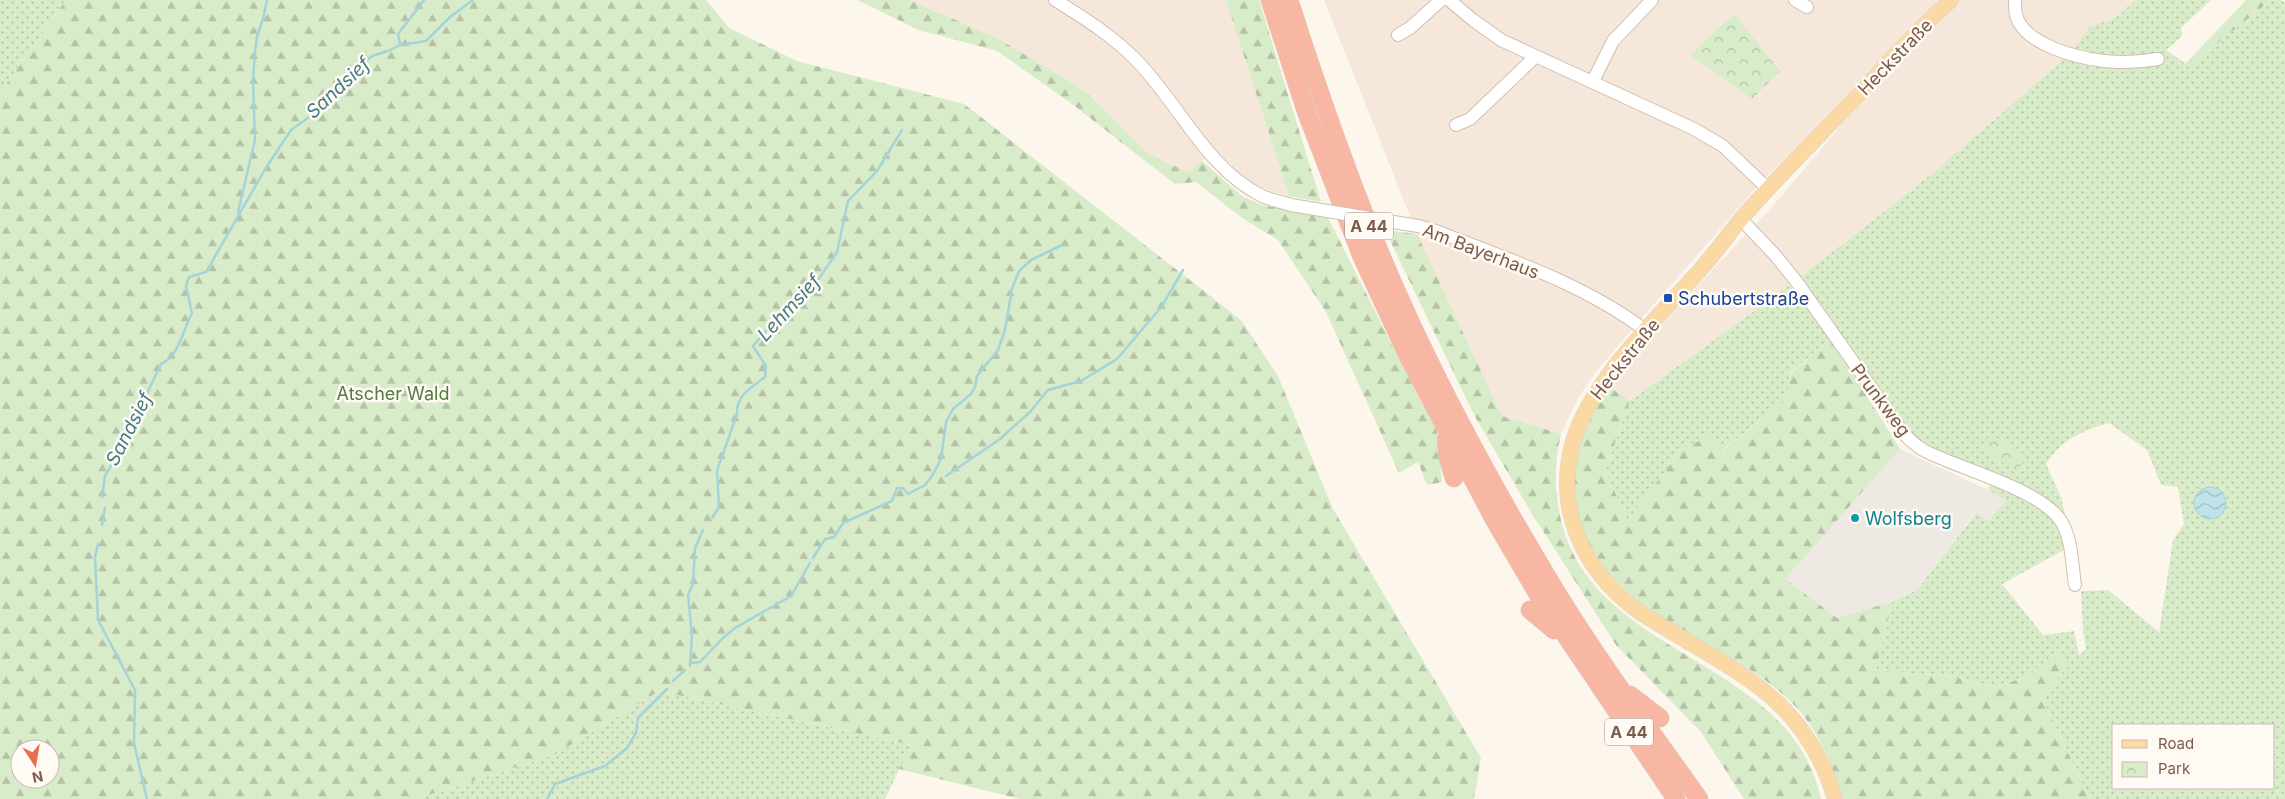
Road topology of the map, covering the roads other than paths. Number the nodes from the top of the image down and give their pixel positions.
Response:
1 (1055, 0) edge
2 (1270, 0) edge
3 (1289, 0) edge
4 (1441, 0) edge
5 (1449, 0) edge
6 (1652, 0) edge
7 (1796, 0) edge
8 (1950, 0) edge
9 (2015, 0) edge
10 (1807, 7) dead end
11 (1398, 35) dead end
12 (1535, 56) junction
13 (2158, 59) dead end
14 (1593, 82) junction
15 (1456, 125) dead end
16 (1768, 189) junction
17 (1741, 219) junction
18 (1646, 331) junction
19 (1445, 426) junction
20 (1454, 478) dead end
21 (2075, 585) dead end
22 (1530, 610) dead end
23 (1570, 644) junction
24 (1619, 688) junction
25 (1660, 718) dead end
26 (1676, 799) edge
27 (1699, 799) edge
28 (1835, 799) edge

1 - 18 street, Am Bayerhaus, bridge
2 - 19 highway, A 44
3 - 24 highway, A 44
4 - 11 street
5 - 12 street
6 - 14 street
7 - 10 street
8 - 16 main road, Heckstraße
9 - 13 street
12 - 14 street
12 - 15 street
14 - 16 street
16 - 17 main road, Heckstraße
17 - 18 main road, Heckstraße
17 - 21 street, Prunkweg
18 - 28 main road, Heckstraße
19 - 20 highway
19 - 23 highway, A 44
22 - 23 highway
23 - 26 highway, A 44
24 - 25 highway
24 - 27 highway, A 44

